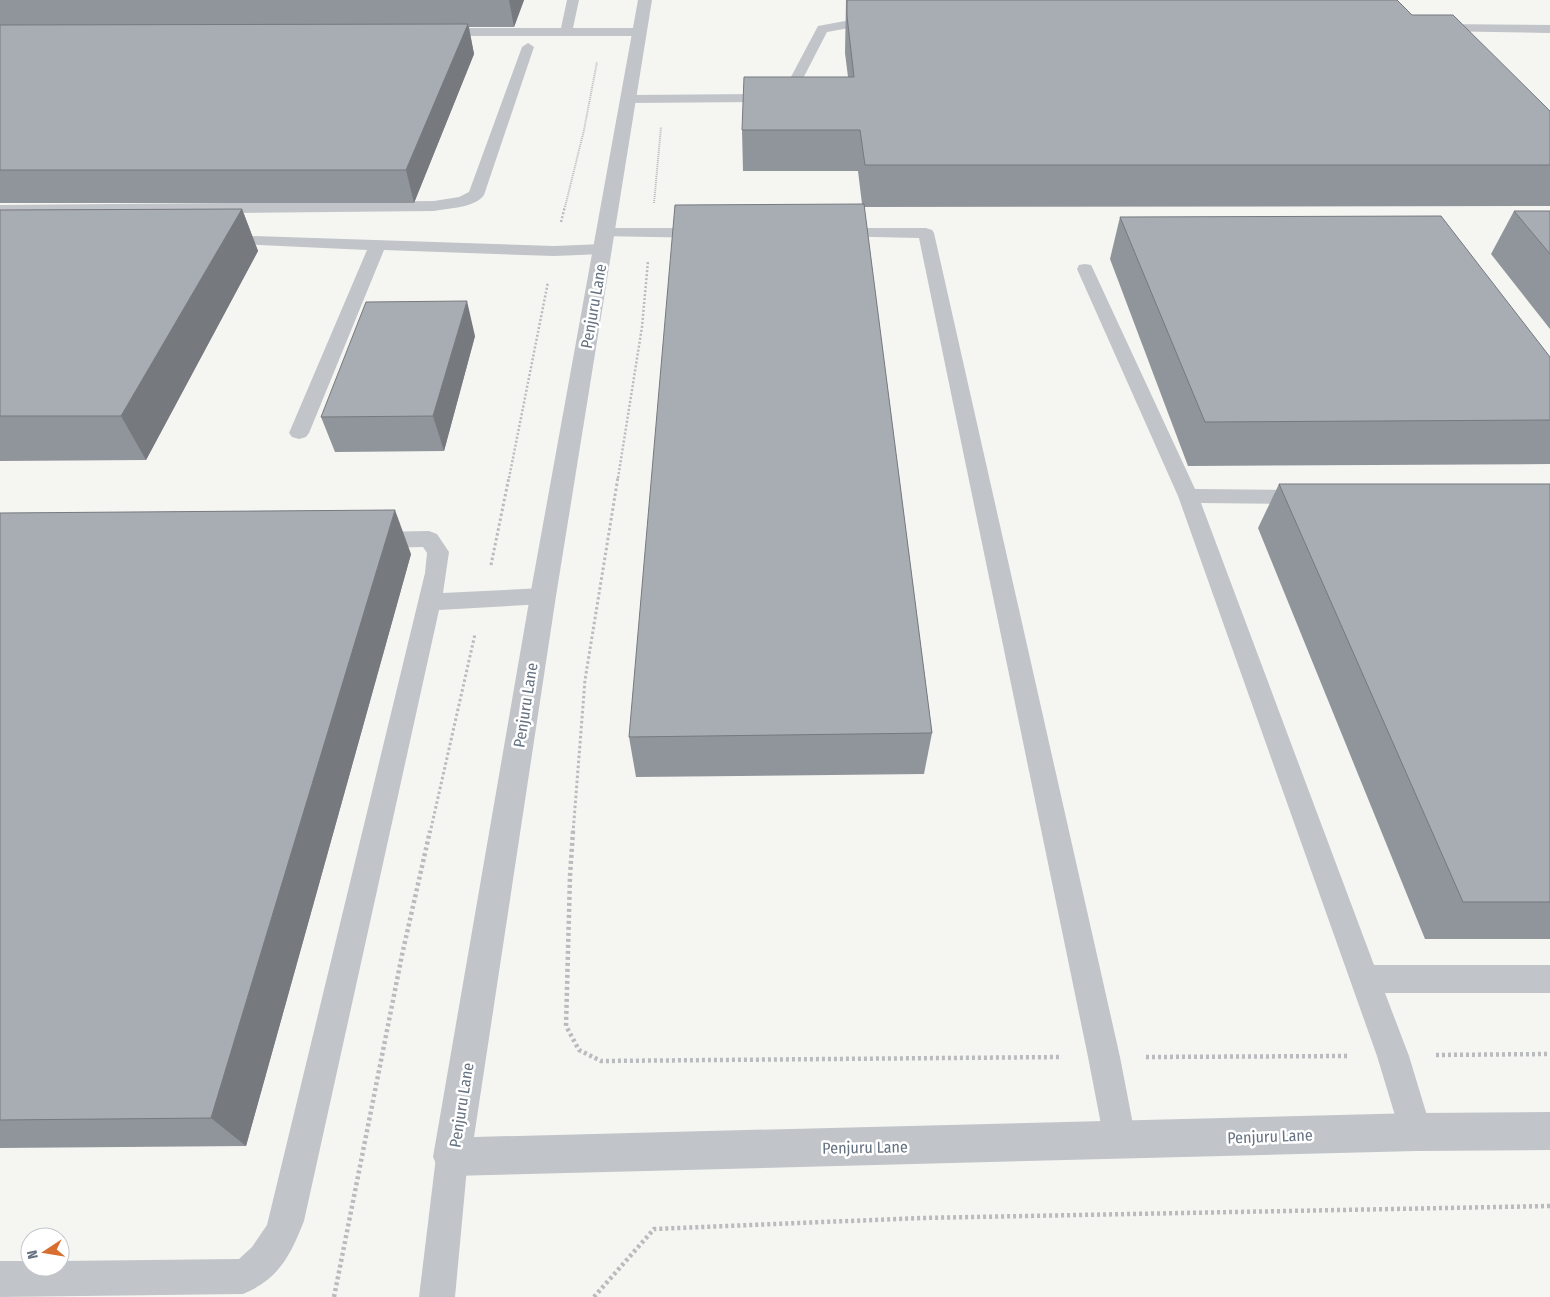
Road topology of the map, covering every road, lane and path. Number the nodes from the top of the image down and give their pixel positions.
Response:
1 (573, 0) edge
2 (645, 0) edge
3 (845, 25) edge
4 (1423, 28) edge
5 (1550, 29) edge
6 (427, 32) edge
7 (566, 32) junction
8 (602, 32) junction
9 (635, 42) junction
10 (527, 47) dead end
11 (628, 99) junction
12 (663, 99) junction
13 (0, 210) edge
14 (651, 233) junction
15 (720, 233) edge
16 (818, 233) edge
17 (208, 240) edge
18 (604, 241) junction
19 (378, 244) junction
20 (554, 251) junction
21 (1085, 268) dead end
22 (299, 433) dead end
23 (1188, 496) junction
24 (1325, 497) edge
25 (350, 540) edge
26 (543, 596) junction
27 (483, 599) junction
28 (430, 602) junction
29 (1365, 979) junction
30 (1550, 979) edge
31 (1550, 1054) edge
32 (1393, 1056) junction
33 (1104, 1057) junction
34 (1550, 1131) edge
35 (1416, 1132) junction
36 (1120, 1140) junction
37 (452, 1157) junction
38 (1550, 1206) edge
39 (0, 1279) edge
40 (334, 1297) edge
41 (436, 1297) edge
42 (594, 1297) edge

1 - 7 lane
2 - 9 street, Penjuru Lane
3 - 12 lane
4 - 5 lane
6 - 7 lane
7 - 8 lane
8 - 9 lane
8 - 20 path
9 - 11 street, Penjuru Lane
10 - 13 lane
11 - 12 lane
11 - 18 street, Penjuru Lane
12 - 14 path
14 - 15 lane
14 - 18 lane
14 - 33 path
16 - 33 lane
17 - 19 lane
18 - 20 lane
18 - 26 street, Penjuru Lane
19 - 20 lane
19 - 22 lane
20 - 27 path
21 - 23 lane
23 - 24 lane
23 - 29 lane
25 - 28 lane
26 - 27 lane
26 - 37 street, Penjuru Lane
27 - 28 lane
27 - 40 path
28 - 39 lane
29 - 30 lane
29 - 32 lane
31 - 32 path
32 - 33 path
32 - 35 lane
33 - 36 lane
34 - 35 street, Penjuru Lane
35 - 36 street, Penjuru Lane
36 - 37 street, Penjuru Lane
37 - 41 lane
38 - 42 path

